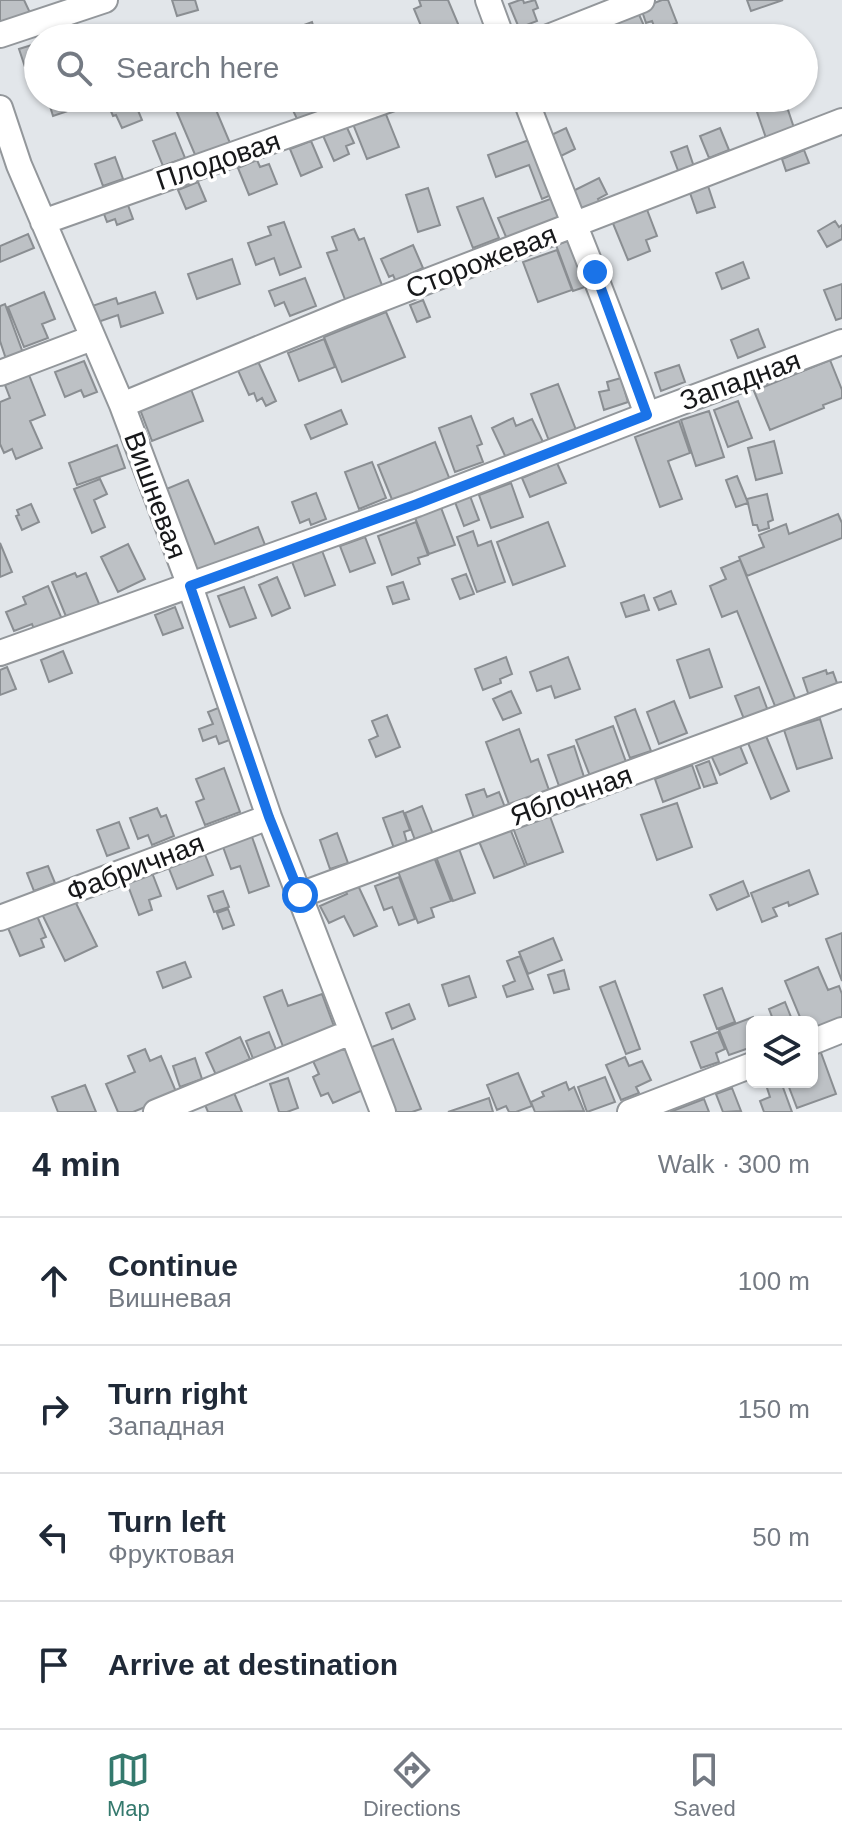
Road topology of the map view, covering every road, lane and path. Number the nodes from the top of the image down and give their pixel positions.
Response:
1 (105, 0) edge
2 (488, 0) edge
3 (642, 0) edge
4 (33, 24) edge
5 (497, 24) edge
6 (581, 24) edge
7 (24, 27) edge
8 (0, 35) edge
9 (0, 108) edge
10 (353, 112) edge
11 (530, 112) edge
12 (842, 121) edge
13 (43, 222) junction
14 (574, 225) junction
15 (92, 338) junction
16 (842, 342) edge
17 (0, 373) edge
18 (122, 405) junction
19 (647, 415) junction
20 (190, 586) junction
21 (0, 653) edge
22 (842, 695) edge
23 (269, 817) junction
24 (300, 895) junction
25 (0, 918) edge
26 (842, 1030) edge
27 (351, 1032) junction
28 (818, 1040) edge
29 (746, 1067) edge
30 (156, 1112) edge
31 (383, 1112) edge
32 (630, 1112) edge

1 - 4 street
2 - 5 street
3 - 6 street
7 - 8 street
9 - 13 street, Вишневая
10 - 13 street, Плодовая
11 - 14 street
12 - 14 street, Сторожевая
13 - 15 street, Вишневая
14 - 18 street, Сторожевая
14 - 19 street
15 - 17 street
15 - 18 street, Вишневая
16 - 19 street, Западная
18 - 20 street, Вишневая
19 - 20 street, Западная
20 - 21 street
20 - 23 street, Вишневая
22 - 24 street, Яблочная
23 - 24 street, Вишневая
23 - 25 street, Фабричная
24 - 27 street, Вишневая
26 - 28 street
27 - 30 street
27 - 31 street, Вишневая
29 - 32 street

